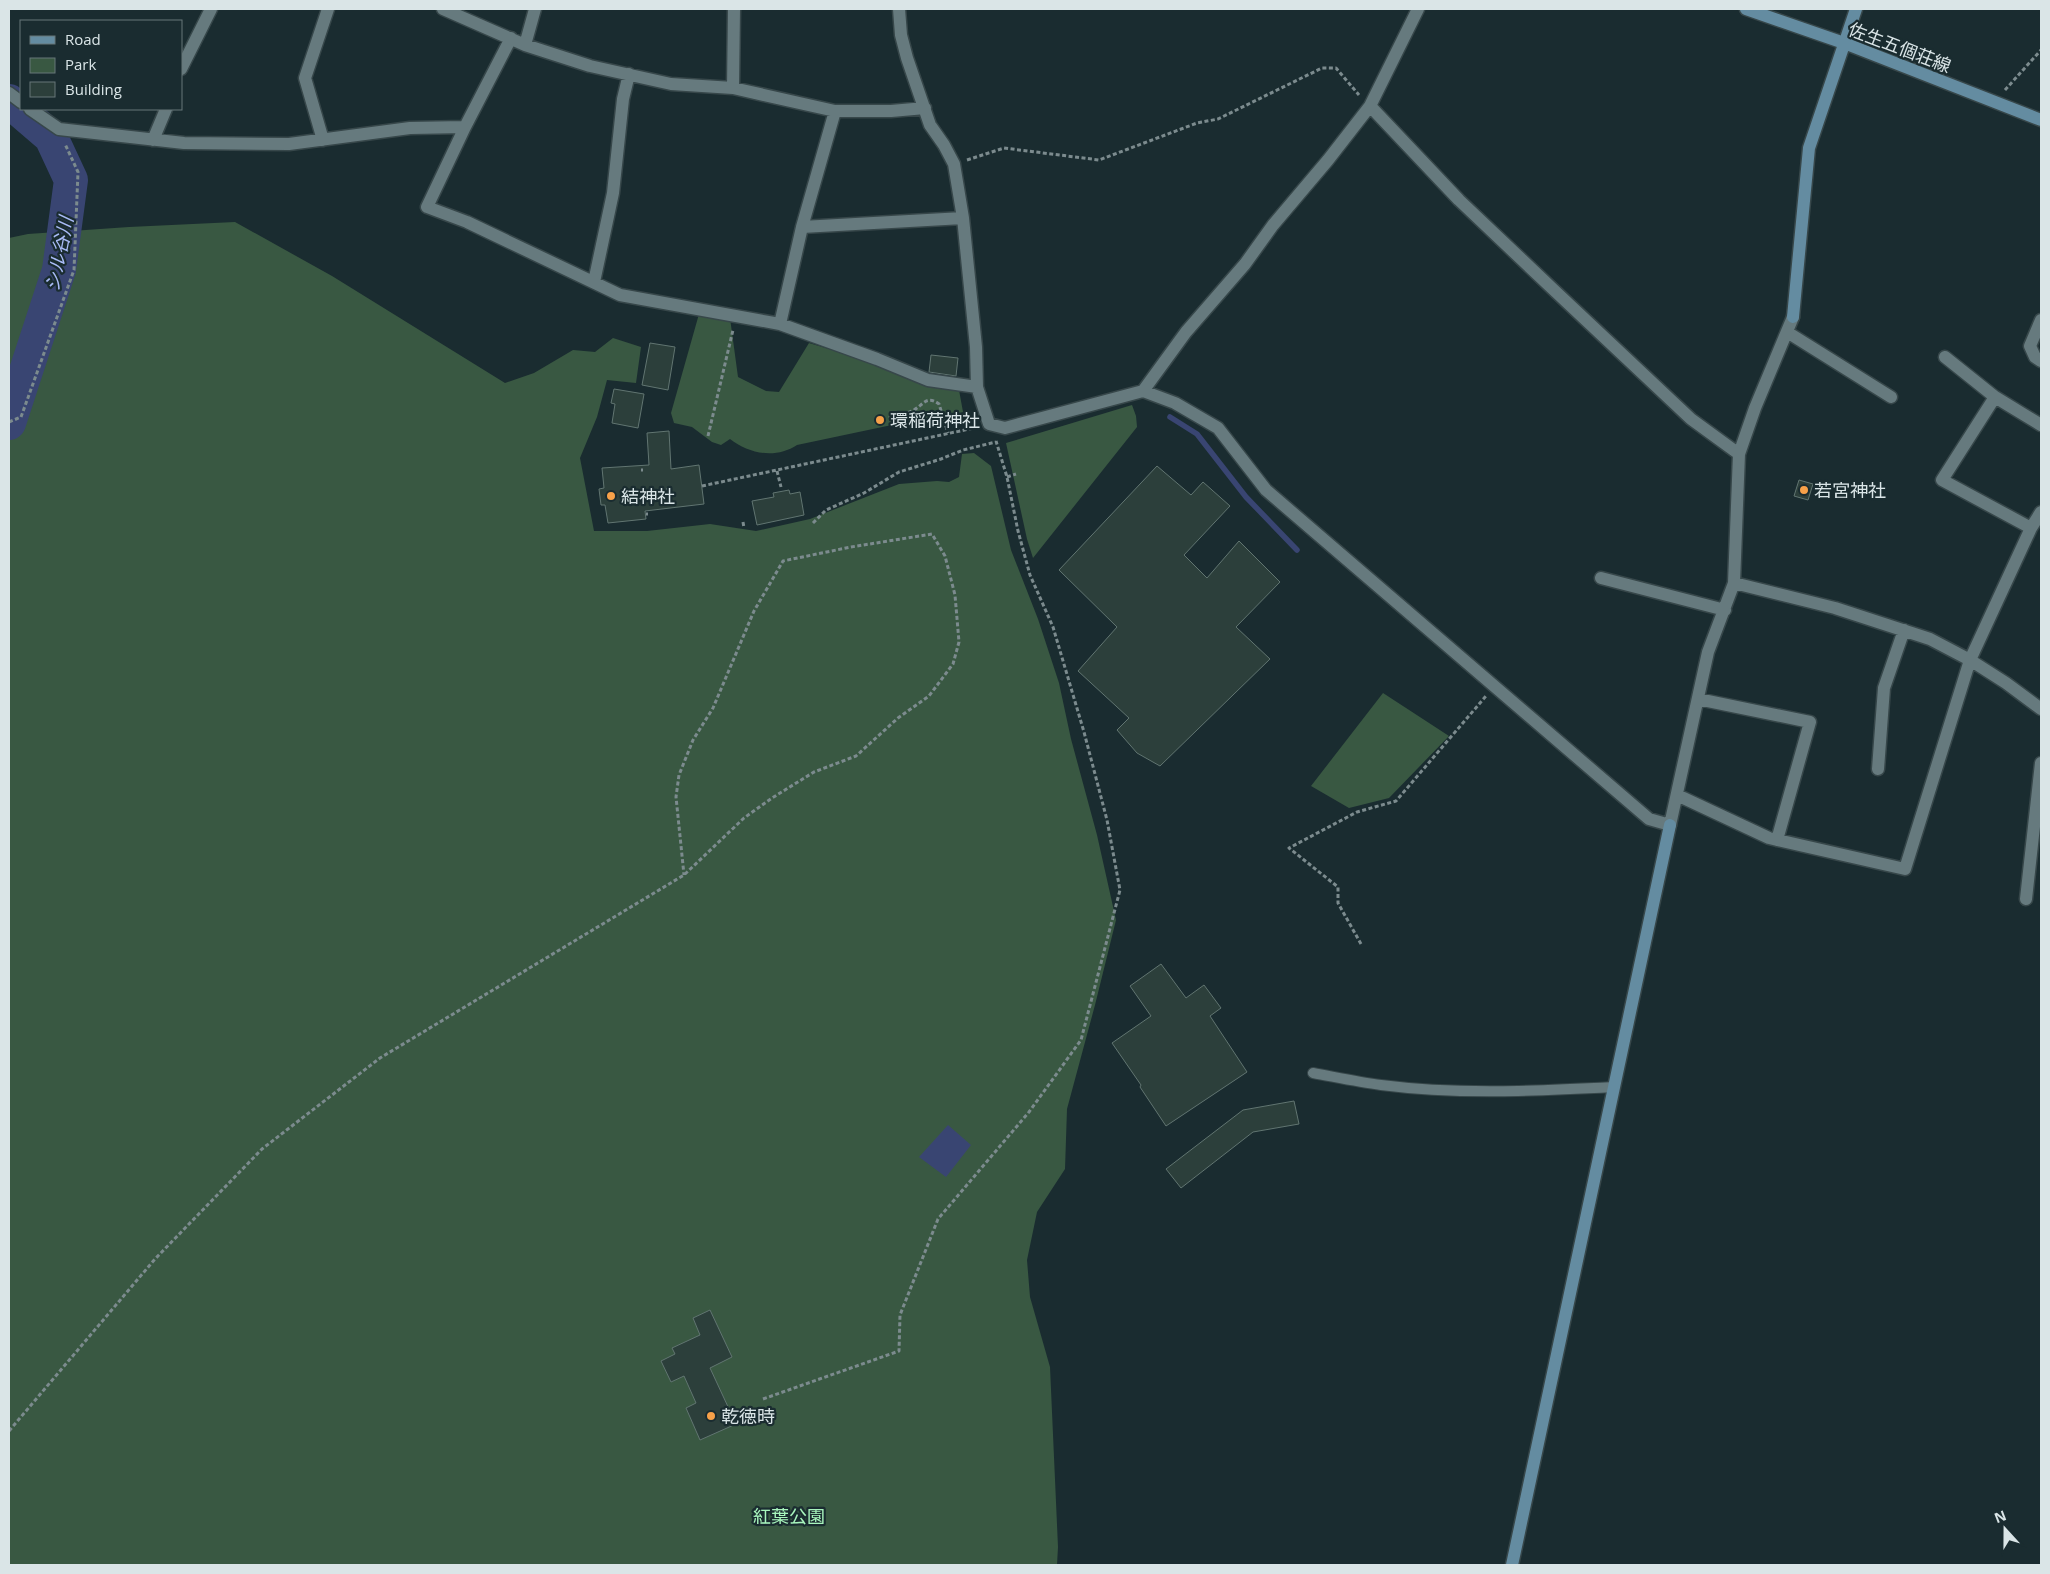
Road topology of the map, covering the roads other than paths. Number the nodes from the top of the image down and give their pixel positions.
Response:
1 (211, 9) edge
2 (328, 9) edge
3 (443, 9) edge
4 (535, 9) edge
5 (734, 9) edge
6 (899, 9) edge
7 (1418, 9) edge
8 (1746, 9) edge
9 (1856, 9) edge
10 (511, 38) junction
11 (1844, 44) junction
12 (525, 45) junction
13 (182, 67) edge
14 (629, 74) junction
15 (733, 88) junction
16 (9, 93) edge
17 (20, 101) edge
18 (1370, 106) junction
19 (925, 108) junction
20 (31, 110) edge
21 (166, 110) edge
22 (835, 111) junction
23 (2041, 120) edge
24 (465, 127) junction
25 (154, 140) junction
26 (324, 140) junction
27 (963, 218) junction
28 (802, 227) junction
29 (594, 282) junction
30 (2041, 320) edge
31 (780, 324) junction
32 (1787, 332) junction
33 (1945, 357) dead end
34 (2041, 361) edge
35 (978, 387) junction
36 (1143, 392) junction
37 (1891, 397) dead end
38 (1995, 397) junction
39 (2041, 424) edge
40 (1739, 454) junction
41 (2041, 512) edge
42 (2031, 528) junction
43 (1601, 578) dead end
44 (1734, 583) junction
45 (1725, 610) junction
46 (1904, 630) junction
47 (1970, 660) junction
48 (1698, 699) junction
49 (2041, 709) edge
50 (2041, 763) edge
51 (1878, 768) dead end
52 (1677, 795) junction
53 (1670, 825) junction
54 (1776, 840) junction
55 (2026, 899) dead end
56 (1313, 1073) dead end
57 (1614, 1087) junction
58 (1512, 1565) edge

1 - 13 street
2 - 26 street
3 - 10 street
4 - 12 street
5 - 15 street
6 - 19 street
7 - 18 street
8 - 11 street, 佐生五個荘線
9 - 11 street
10 - 12 street
10 - 24 street
11 - 23 street, 佐生五個荘線
11 - 32 street
12 - 14 street
14 - 15 street
14 - 29 street
15 - 22 street
16 - 17 street
18 - 36 street
18 - 40 street
19 - 22 street
19 - 27 street
20 - 25 street
21 - 25 street
22 - 28 street
24 - 26 street
24 - 29 street
25 - 26 street
27 - 28 street
27 - 35 street
28 - 31 street
29 - 31 street
30 - 34 street
31 - 35 street
32 - 37 street
32 - 40 street
33 - 38 street
35 - 36 street
36 - 53 street
38 - 39 street
38 - 42 street
40 - 44 street
41 - 42 street
42 - 47 street
43 - 45 street
44 - 45 street
44 - 46 street
45 - 48 street
46 - 47 street
46 - 51 street
47 - 49 street
47 - 54 street
48 - 52 street
48 - 54 street
50 - 55 street
52 - 53 street
52 - 54 street
53 - 57 street
56 - 57 lane
57 - 58 street

